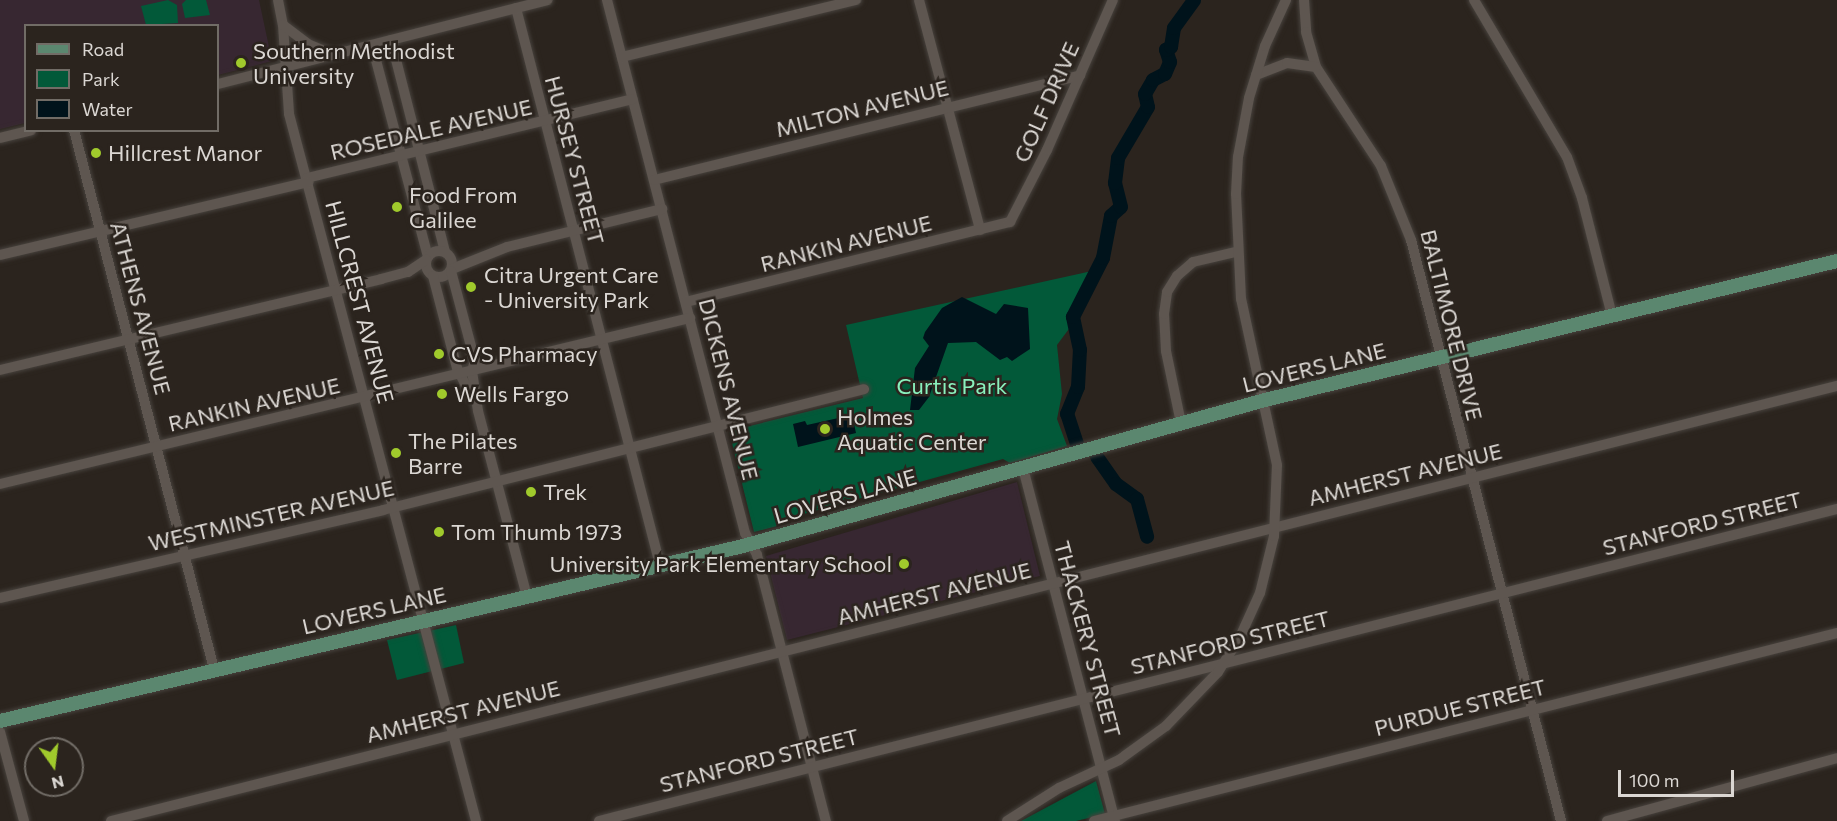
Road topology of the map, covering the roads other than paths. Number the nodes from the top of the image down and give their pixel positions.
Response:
1 (278, 0) edge
2 (547, 0) edge
3 (607, 0) edge
4 (856, 0) edge
5 (919, 0) edge
6 (1113, 0) edge
7 (1286, 0) edge
8 (1304, 0) edge
9 (1474, 0) edge
10 (516, 8) junction
11 (283, 25) junction
12 (391, 40) junction
13 (372, 45) junction
14 (334, 55) junction
15 (622, 57) junction
16 (285, 67) junction
17 (1316, 67) junction
18 (1080, 75) junction
19 (1256, 75) junction
20 (219, 84) edge
21 (633, 99) junction
22 (947, 108) junction
23 (545, 122) junction
24 (24, 132) edge
25 (75, 132) edge
26 (0, 138) edge
27 (420, 152) junction
28 (400, 156) junction
29 (307, 180) junction
30 (654, 180) junction
31 (662, 209) junction
32 (1014, 219) joint
33 (980, 230) junction
34 (100, 231) junction
35 (574, 231) junction
36 (1235, 252) junction
37 (447, 254) junction
38 (0, 255) edge
39 (472, 258) junction
40 (427, 259) junction
41 (1837, 262) edge
42 (451, 270) junction
43 (408, 272) junction
44 (432, 275) junction
45 (336, 290) junction
46 (686, 302) junction
47 (1612, 316) junction
48 (690, 318) junction
49 (129, 339) junction
50 (602, 339) junction
51 (1440, 358) junction
52 (0, 370) edge
53 (467, 372) junction
54 (1837, 386) edge
55 (864, 389) dead end
56 (365, 399) junction
57 (1265, 400) junction
58 (1181, 423) junction
59 (718, 426) junction
60 (157, 447) junction
61 (630, 449) junction
62 (1023, 468) junction
63 (1471, 478) junction
64 (496, 482) junction
65 (0, 484) edge
66 (393, 507) junction
67 (1837, 509) edge
68 (1275, 527) junction
69 (751, 544) junction
70 (185, 554) junction
71 (660, 565) junction
72 (1053, 583) junction
73 (1502, 594) junction
74 (527, 596) junction
75 (0, 598) edge
76 (423, 619) junction
77 (1837, 633) edge
78 (782, 651) junction
79 (1224, 664) junction
80 (214, 669) junction
81 (1083, 699) junction
82 (1532, 708) junction
83 (0, 721) edge
84 (0, 732) edge
85 (453, 734) junction
86 (1837, 758) edge
87 (812, 767) junction
88 (1102, 768) junction
89 (1115, 818) edge
90 (24, 821) edge
91 (111, 821) edge
92 (476, 821) edge
93 (599, 821) edge
94 (826, 821) edge
95 (1007, 821) edge
96 (1094, 821) edge
97 (1561, 821) edge
98 (1607, 821) edge

1 - 11 street, HILLCREST AVENUE
2 - 10 street
3 - 15 street, DICKENS AVENUE
4 - 15 street
5 - 22 street
6 - 18 street, GOLF DRIVE
7 - 19 street
8 - 17 street, BALTIMORE DRIVE
9 - 47 street
10 - 12 street
10 - 23 street, HURSEY STREET
11 - 14 street
11 - 16 street, HILLCREST AVENUE
12 - 13 street
12 - 27 street
13 - 14 street
13 - 28 street
14 - 16 street
15 - 21 street, DICKENS AVENUE
16 - 20 street
16 - 29 street, HILLCREST AVENUE
17 - 19 street
17 - 51 street, BALTIMORE DRIVE
18 - 22 street, MILTON AVENUE
18 - 32 street, GOLF DRIVE
19 - 36 street
21 - 23 street, ROSEDALE AVENUE
21 - 30 street, DICKENS AVENUE
22 - 30 street, MILTON AVENUE
22 - 33 street
23 - 27 street, ROSEDALE AVENUE
23 - 35 street, HURSEY STREET
24 - 26 street
25 - 34 street, ATHENS AVENUE
27 - 28 street, ROSEDALE AVENUE
27 - 37 street
28 - 29 street, ROSEDALE AVENUE
28 - 40 street
29 - 34 street, ROSEDALE AVENUE
29 - 45 street, HILLCREST AVENUE
30 - 31 street, DICKENS AVENUE
31 - 35 street
31 - 46 street, DICKENS AVENUE
32 - 33 street, RANKIN AVENUE
33 - 46 street, RANKIN AVENUE
34 - 38 street, ROSEDALE AVENUE
34 - 49 street, ATHENS AVENUE
35 - 39 street
35 - 50 street, HURSEY STREET
36 - 57 street
36 - 58 street
37 - 39 street
37 - 40 street
37 - 42 street
39 - 42 street
40 - 43 street
40 - 44 street
41 - 47 main road, LOVERS LANE
42 - 44 street
42 - 53 street
43 - 44 street
43 - 45 street
44 - 53 street
45 - 49 street
45 - 56 street, HILLCREST AVENUE
46 - 48 street, DICKENS AVENUE
47 - 51 main road, LOVERS LANE
48 - 50 street, RANKIN AVENUE
48 - 59 street, DICKENS AVENUE
49 - 52 street
49 - 60 street, ATHENS AVENUE
50 - 53 street, RANKIN AVENUE
50 - 61 street, HURSEY STREET
51 - 57 main road, LOVERS LANE
51 - 63 street, BALTIMORE DRIVE
53 - 56 street, RANKIN AVENUE
53 - 64 street
54 - 63 street, AMHERST AVENUE
55 - 59 street, WESTMINSTER AVENUE
56 - 60 street, RANKIN AVENUE
56 - 66 street, HILLCREST AVENUE
57 - 58 main road, LOVERS LANE
57 - 68 street
58 - 62 main road, LOVERS LANE
59 - 61 street, WESTMINSTER AVENUE
59 - 69 street, DICKENS AVENUE
60 - 65 street, RANKIN AVENUE
60 - 70 street, ATHENS AVENUE
61 - 64 street, WESTMINSTER AVENUE
61 - 71 street, HURSEY STREET
62 - 69 main road, LOVERS LANE
62 - 72 street, THACKERY STREET
63 - 68 street, AMHERST AVENUE
63 - 73 street, BALTIMORE DRIVE
64 - 66 street, WESTMINSTER AVENUE
64 - 74 street
66 - 70 street, WESTMINSTER AVENUE
66 - 76 street, HILLCREST AVENUE
67 - 73 street, STANFORD STREET
68 - 72 street, AMHERST AVENUE
68 - 79 street
69 - 71 main road, LOVERS LANE
69 - 78 street, DICKENS AVENUE
70 - 75 street, WESTMINSTER AVENUE
70 - 80 street, ATHENS AVENUE
71 - 74 main road, LOVERS LANE
72 - 78 street, AMHERST AVENUE
72 - 81 street, THACKERY STREET
73 - 79 street, STANFORD STREET
73 - 82 street, BALTIMORE DRIVE
74 - 76 main road, LOVERS LANE
76 - 80 main road, LOVERS LANE
76 - 85 street, HILLCREST AVENUE
77 - 82 street, PURDUE STREET
78 - 85 street, AMHERST AVENUE
78 - 87 street, DICKENS AVENUE
79 - 81 street, STANFORD STREET
79 - 88 street
80 - 83 main road, LOVERS LANE
81 - 87 street, STANFORD STREET
81 - 88 street, THACKERY STREET
82 - 89 street, PURDUE STREET
82 - 97 street, BALTIMORE DRIVE
84 - 90 street
85 - 91 street, AMHERST AVENUE
85 - 92 street, HILLCREST AVENUE
86 - 98 street
87 - 93 street, STANFORD STREET
87 - 94 street, DICKENS AVENUE
88 - 89 street, THACKERY STREET
88 - 95 street
89 - 96 street, PURDUE STREET

